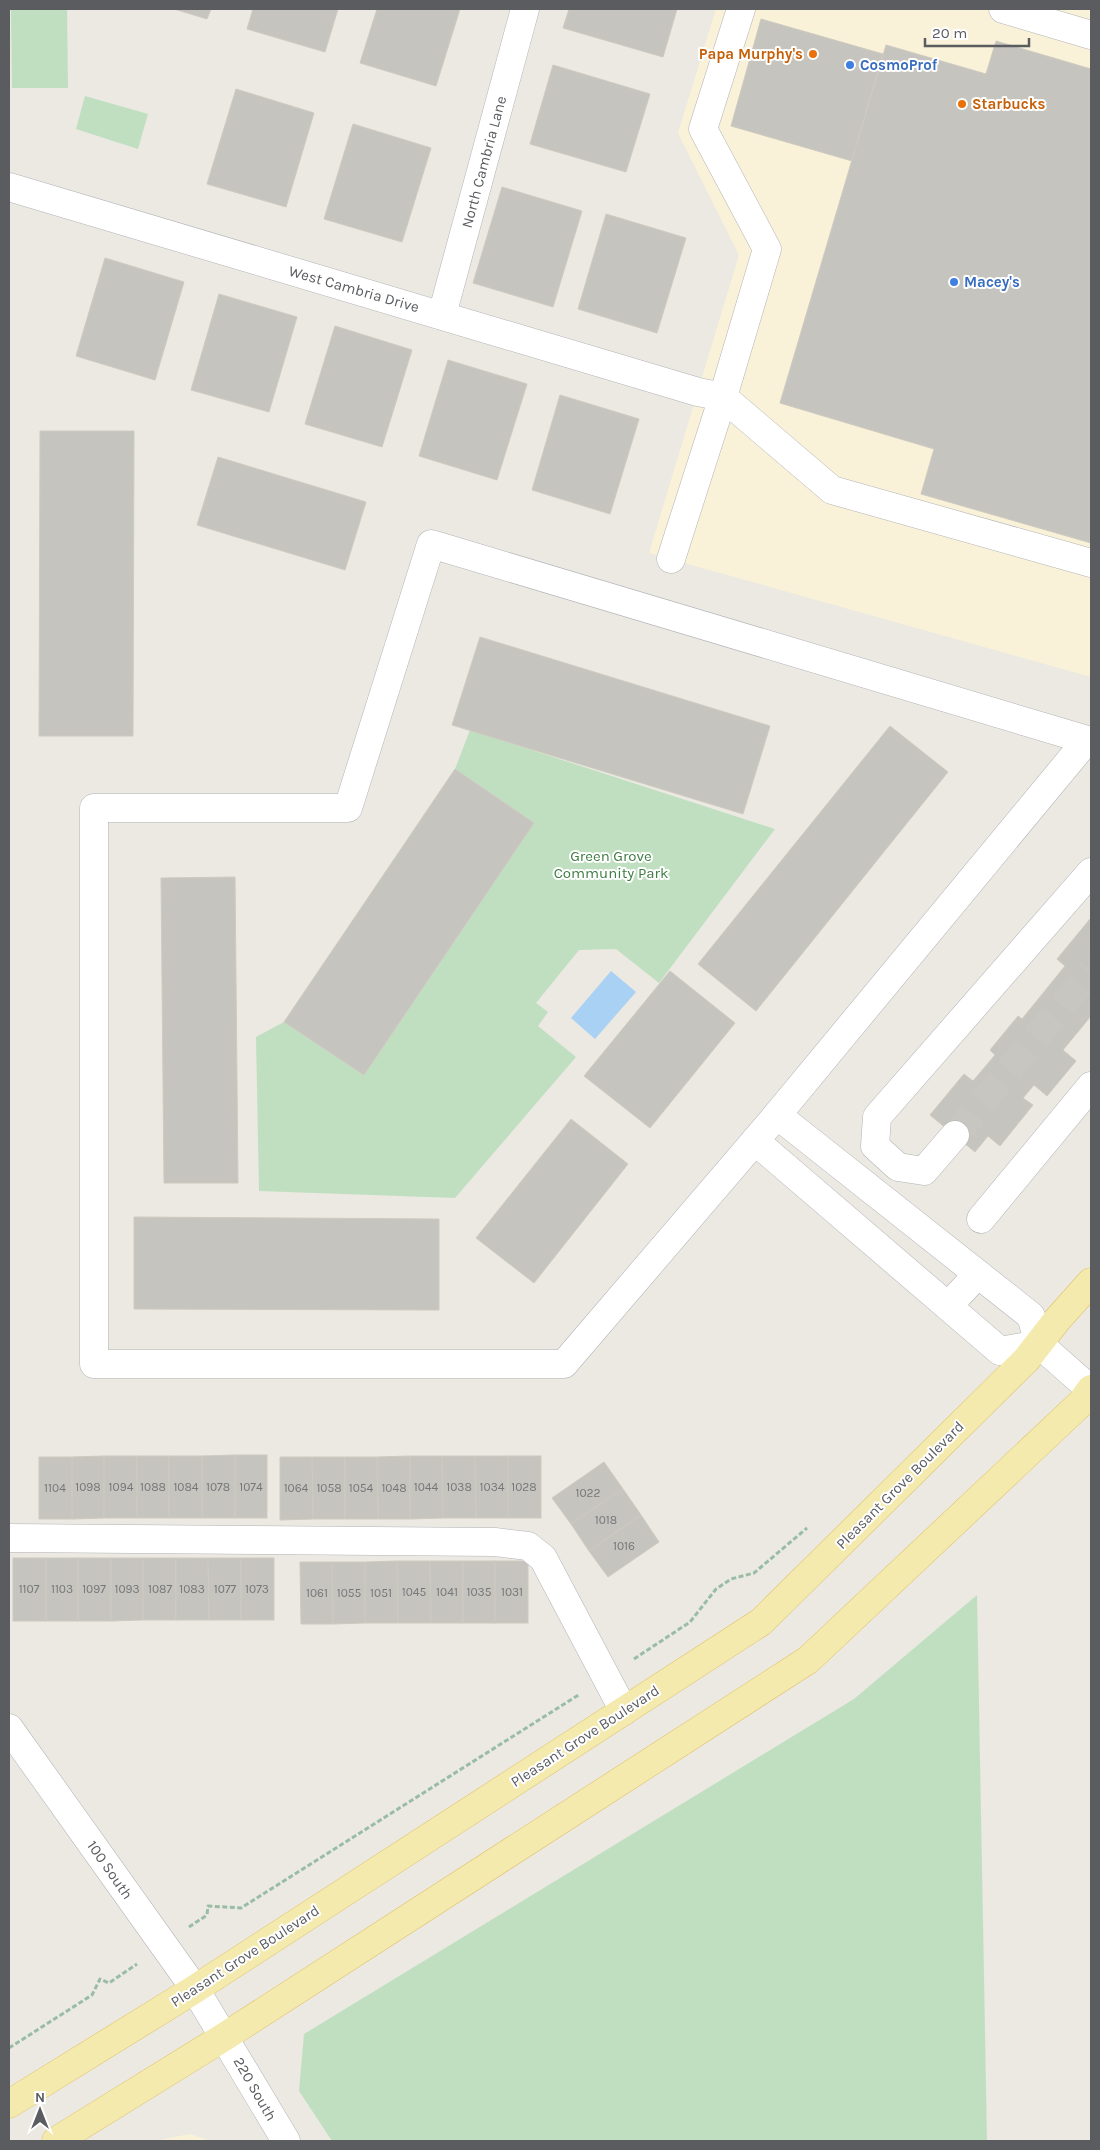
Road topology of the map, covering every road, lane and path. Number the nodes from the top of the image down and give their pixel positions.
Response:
1 (525, 9) edge
2 (741, 9) edge
3 (1003, 9) edge
4 (1091, 35) edge
5 (9, 187) edge
6 (442, 314) junction
7 (711, 395) junction
8 (671, 559) dead end
9 (1091, 564) edge
10 (1091, 872) edge
11 (1091, 1086) edge
12 (777, 1115) junction
13 (955, 1135) tunnel mouth
14 (755, 1141) junction
15 (981, 1218) dead end
16 (978, 1274) junction
17 (1091, 1282) edge
18 (948, 1306) junction
19 (1039, 1344) junction
20 (1091, 1390) edge
21 (9, 1538) edge
22 (624, 1711) junction
23 (9, 1728) edge
24 (208, 1906) dead end
25 (206, 1915) dead end
26 (109, 1983) dead end
27 (195, 1989) junction
28 (209, 2014) joint
29 (224, 2036) junction
30 (9, 2048) edge
31 (9, 2104) edge
32 (56, 2141) edge
33 (286, 2141) edge

1 - 6 street, North Cambria Lane
2 - 7 street
3 - 4 street
5 - 6 street, West Cambria Drive
6 - 7 street, West Cambria Drive
7 - 8 street
7 - 9 street
10 - 13 street
11 - 15 street
12 - 14 street
12 - 14 street
12 - 16 street
14 - 18 street
16 - 18 street
16 - 19 street
17 - 19 main road, Pleasant Grove Boulevard
18 - 19 street
19 - 20 street
19 - 22 main road, Pleasant Grove Boulevard
20 - 29 main road
21 - 22 street
22 - 27 main road, Pleasant Grove Boulevard
23 - 27 street, 100 South
24 - 25 path
26 - 30 path
27 - 28 street, 100 South
27 - 31 main road, Pleasant Grove Boulevard
28 - 29 street, 220 South
29 - 32 main road
29 - 33 street, 220 South

